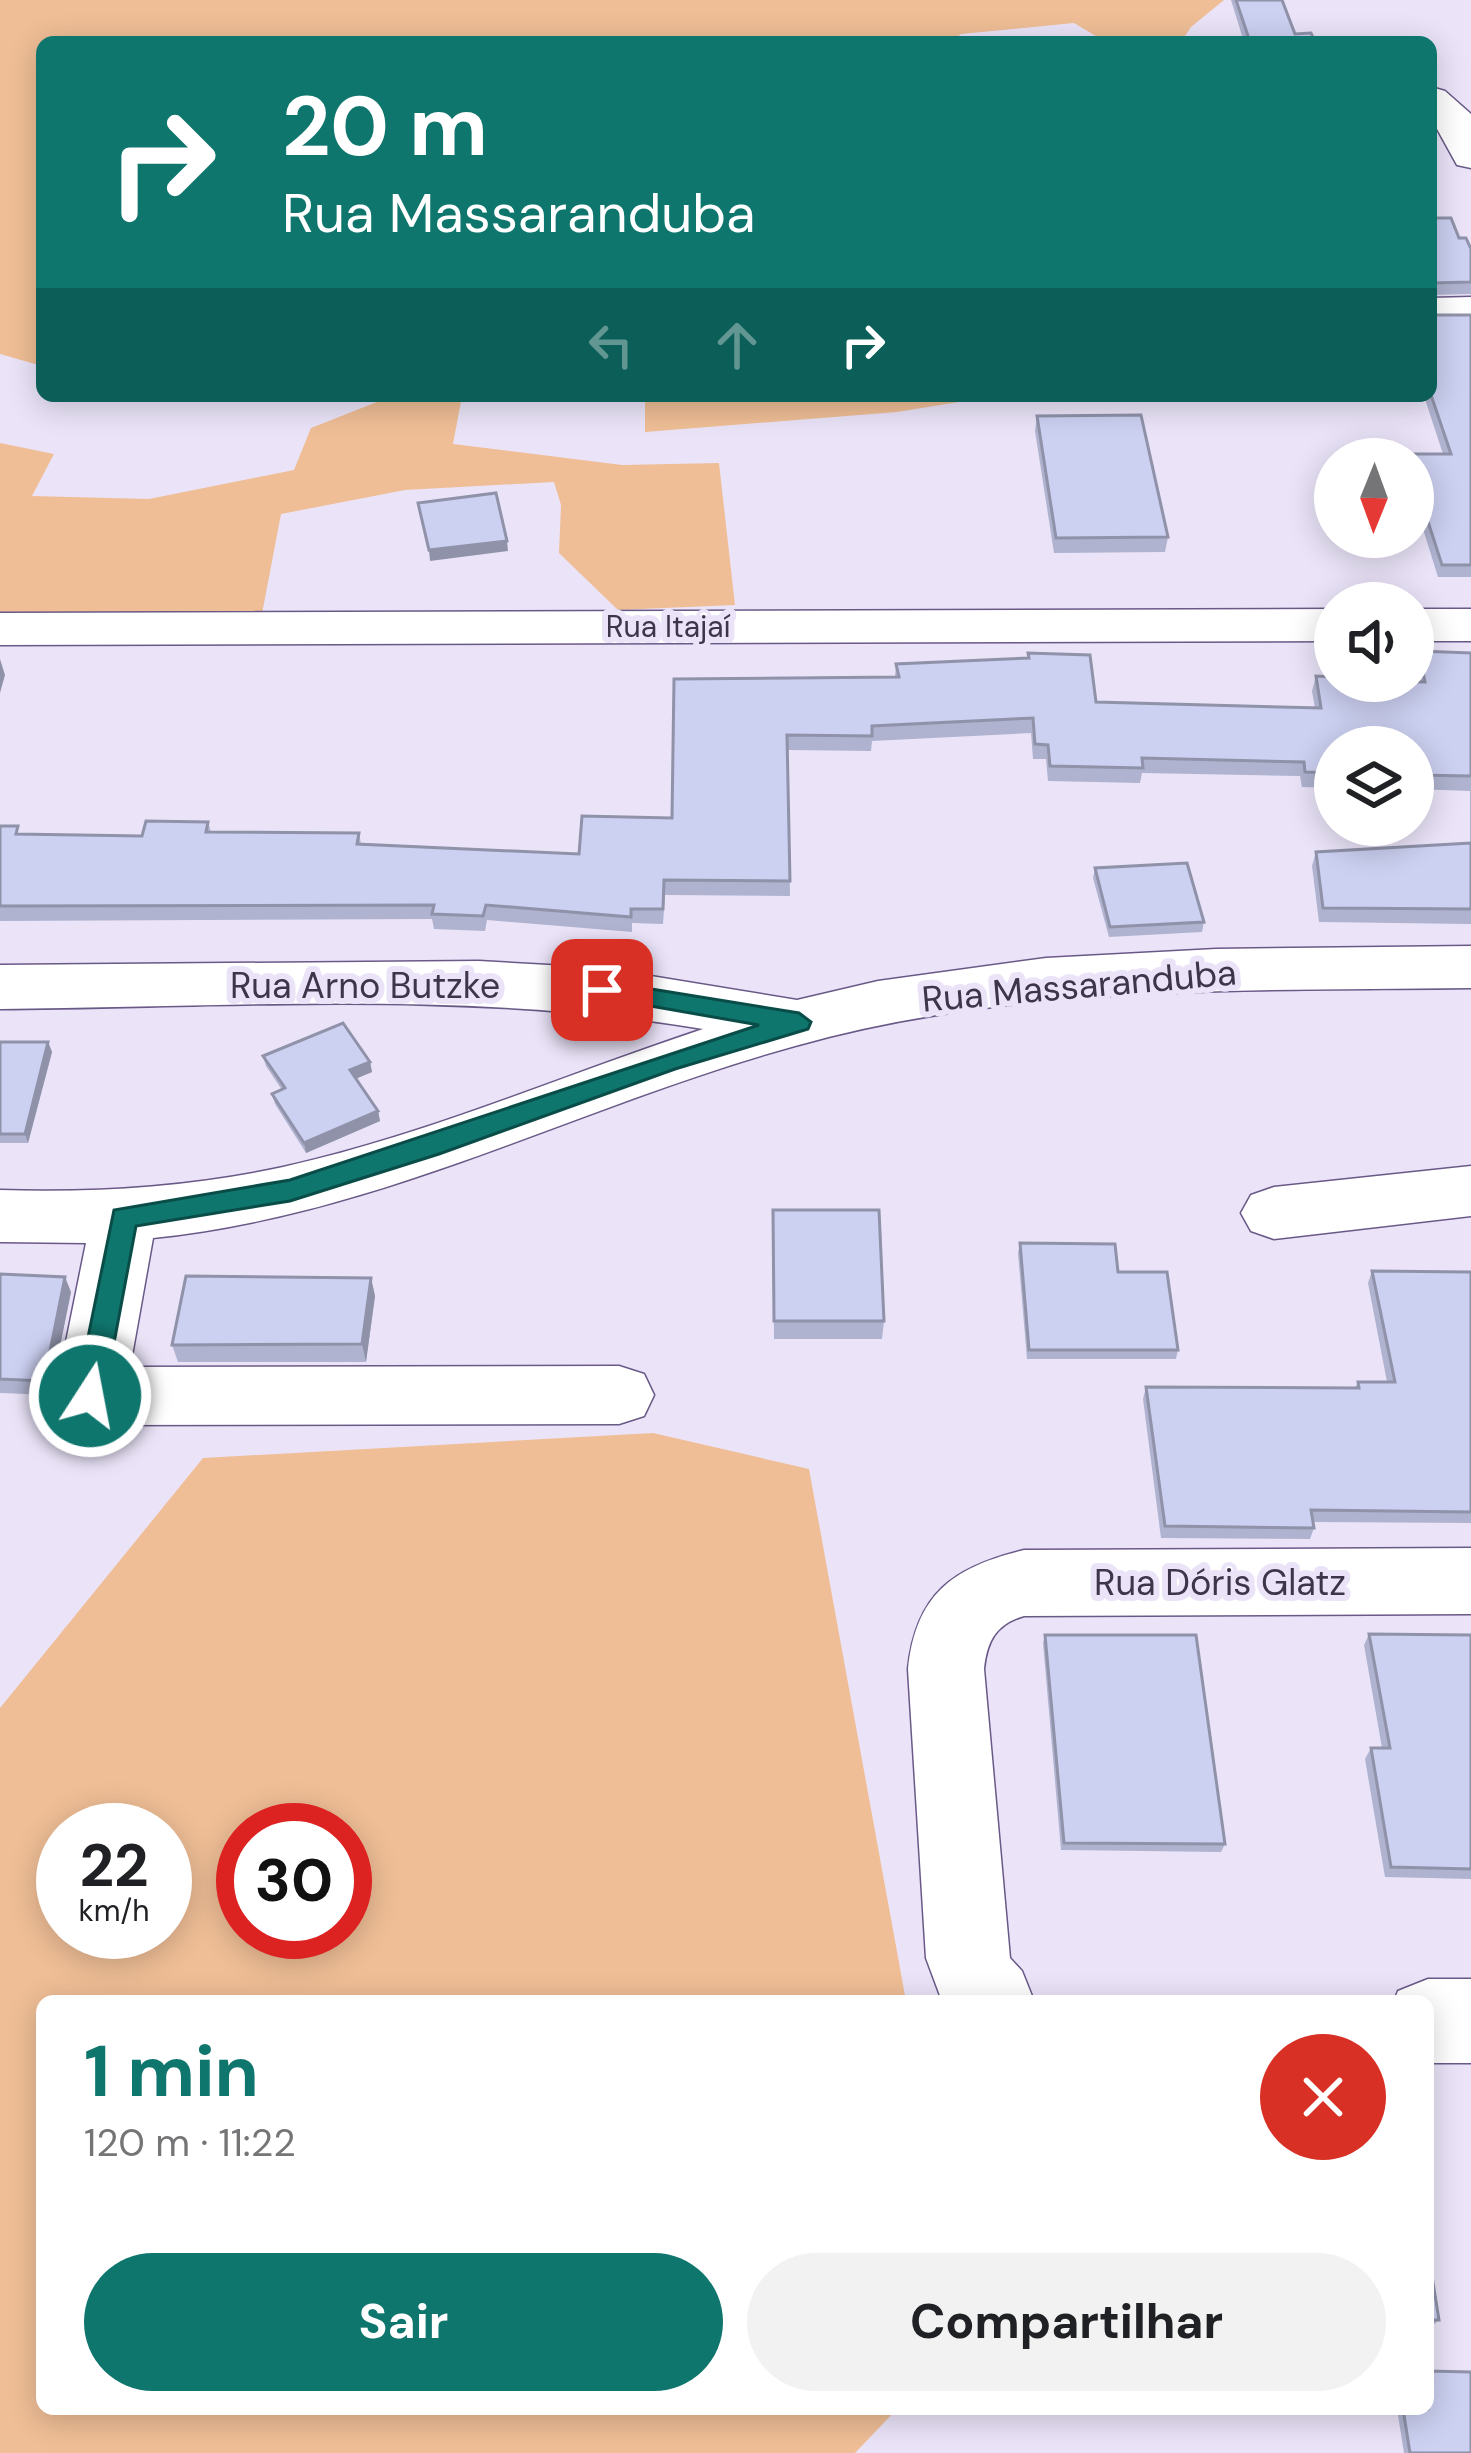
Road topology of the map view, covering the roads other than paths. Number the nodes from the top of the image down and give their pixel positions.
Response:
1 (1437, 104) edge
2 (1471, 156) edge
3 (1471, 310) edge
4 (1437, 311) edge
5 (1314, 625) edge
6 (1434, 625) edge
7 (1471, 625) edge
8 (0, 629) edge
9 (1471, 967) edge
10 (0, 987) edge
11 (799, 1022) junction
12 (1471, 1191) edge
13 (1274, 1213) dead end
14 (0, 1216) edge
15 (124, 1218) junction
16 (620, 1395) dead end
17 (1471, 1581) edge
18 (987, 1995) edge
19 (1434, 2021) edge
20 (1471, 2021) edge

1 - 2 street
3 - 4 street
5 - 8 street, Rua Itajaí
6 - 7 street
9 - 11 street, Rua Massaranduba
10 - 11 street, Rua Arno Butzke
11 - 15 street, Rua Massaranduba
12 - 13 street
14 - 15 street, Rua Massaranduba
15 - 16 street
17 - 18 street, Rua Dóris Glatz
19 - 20 street

